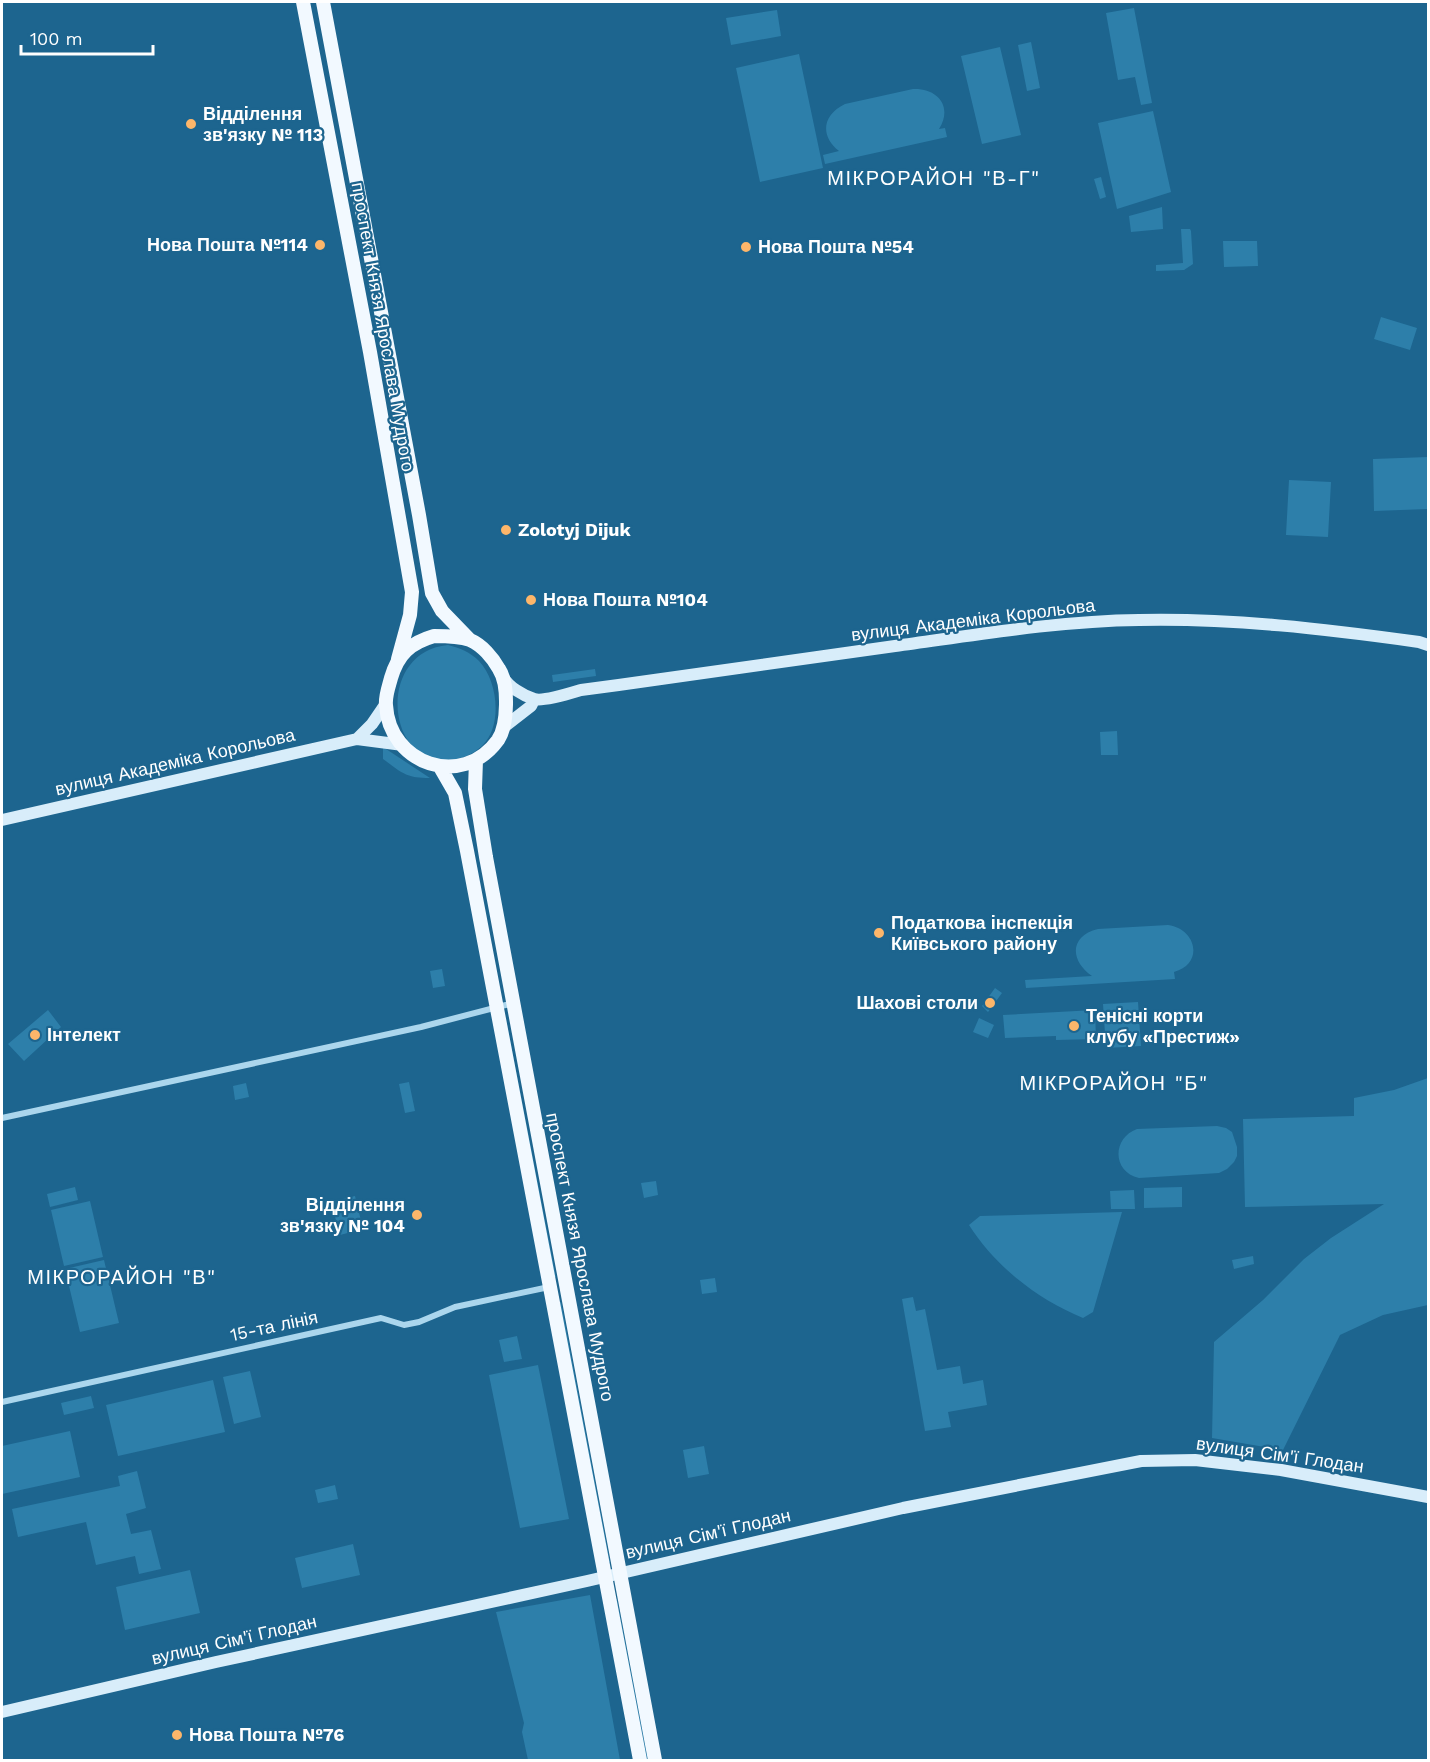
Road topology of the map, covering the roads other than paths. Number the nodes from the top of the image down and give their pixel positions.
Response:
1 (303, 2) edge
2 (323, 2) edge
3 (470, 640) junction
4 (1425, 642) edge
5 (398, 659) junction
6 (502, 676) junction
7 (534, 700) junction
8 (386, 705) junction
9 (504, 727) junction
10 (357, 739) junction
11 (403, 745) junction
12 (476, 760) junction
13 (440, 767) junction
14 (2, 820) edge
15 (514, 1002) junction
16 (496, 1008) junction
17 (2, 1118) edge
18 (567, 1284) junction
19 (550, 1287) junction
20 (2, 1402) edge
21 (1428, 1497) edge
22 (620, 1573) junction
23 (605, 1577) junction
24 (2, 1712) edge
25 (640, 1761) edge
26 (655, 1761) edge

1 - 5 main road, проспект Князя Ярослава Мудрого
2 - 3 main road, проспект Князя Ярослава Мудрого
3 - 5 main road
3 - 6 main road
4 - 7 street, вулиця Академіка Корольова
5 - 8 main road
6 - 7 street
6 - 9 main road
7 - 9 street
8 - 10 street
8 - 11 main road
9 - 12 main road
10 - 11 street, вулиця Академіка Корольова
10 - 14 street, вулиця Академіка Корольова
11 - 13 main road
12 - 13 main road
12 - 15 main road, проспект Князя Ярослава Мудрого
13 - 16 main road, проспект Князя Ярослава Мудрого
15 - 16 street
15 - 18 main road, проспект Князя Ярослава Мудрого
16 - 17 street
16 - 19 main road, проспект Князя Ярослава Мудрого
18 - 19 main road
18 - 22 main road, проспект Князя Ярослава Мудрого
19 - 20 street, 15-та лінія
19 - 23 main road, проспект Князя Ярослава Мудрого
21 - 22 street, вулиця Сім'ї Глодан
22 - 23 street, вулиця Сім'ї Глодан
22 - 26 main road, проспект Князя Ярослава Мудрого
23 - 24 street, вулиця Сім'ї Глодан
23 - 25 main road, проспект Князя Ярослава Мудрого

